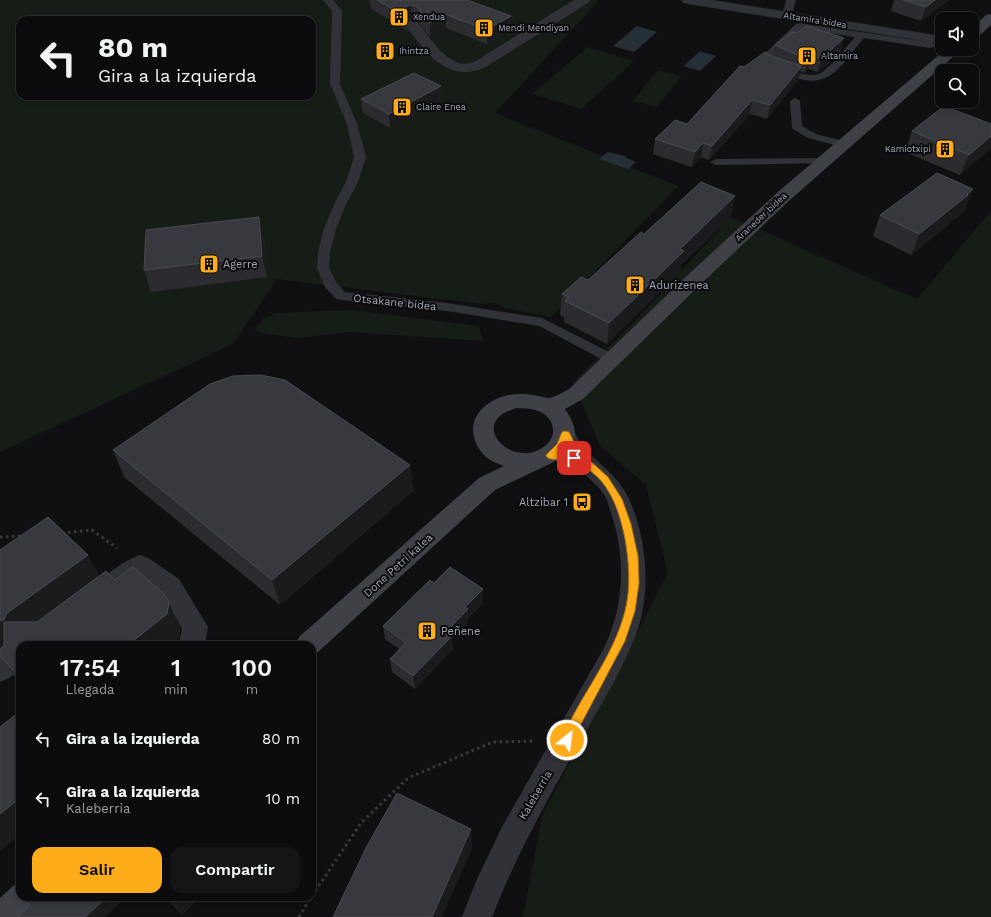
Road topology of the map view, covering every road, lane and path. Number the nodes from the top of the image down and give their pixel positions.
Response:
1 (328, 0) edge
2 (583, 0) edge
3 (688, 0) edge
4 (791, 0) edge
5 (787, 16) junction
6 (991, 18) edge
7 (412, 24) dead end
8 (979, 29) edge
9 (862, 35) junction
10 (935, 39) edge
11 (935, 43) edge
12 (947, 56) edge
13 (795, 101) dead end
14 (843, 144) junction
15 (824, 161) junction
16 (716, 162) dead end
17 (612, 359) junction
18 (576, 394) junction
19 (546, 406) junction
20 (565, 429) junction
21 (488, 447) junction
22 (542, 458) junction
23 (584, 460) junction
24 (487, 484) junction
25 (54, 534) edge
26 (24, 536) edge
27 (0, 537) edge
28 (140, 565) junction
29 (96, 598) edge
30 (192, 641) edge
31 (312, 641) edge
32 (16, 658) edge
33 (0, 670) edge
34 (567, 740) junction
35 (316, 891) edge
36 (20, 901) edge
37 (309, 901) edge
38 (2, 917) edge
39 (299, 917) edge
40 (477, 917) edge

1 - 17 lane, Otsakane bidea
2 - 7 street
3 - 5 street, Altamira bidea
4 - 5 lane
5 - 10 street, Altamira bidea
6 - 8 street
9 - 9 lane
9 - 11 lane
12 - 14 street, Araneder bidea
13 - 14 lane
14 - 15 street, Araneder bidea
15 - 16 lane
15 - 17 street, Araneder bidea
17 - 18 street, Araneder bidea
18 - 19 street, Araneder bidea
18 - 20 street, Araneder bidea
19 - 20 street
19 - 21 street
20 - 22 street
20 - 23 street, Kaleberria
21 - 22 street
21 - 24 street
22 - 23 street
22 - 24 street, Done Petri kalea
23 - 34 street, Kaleberria
24 - 31 street, Done Petri kalea
25 - 28 path
26 - 27 path
28 - 29 street
28 - 30 street
32 - 33 street
34 - 35 path
34 - 40 street, Kaleberria
36 - 38 street
37 - 39 path

